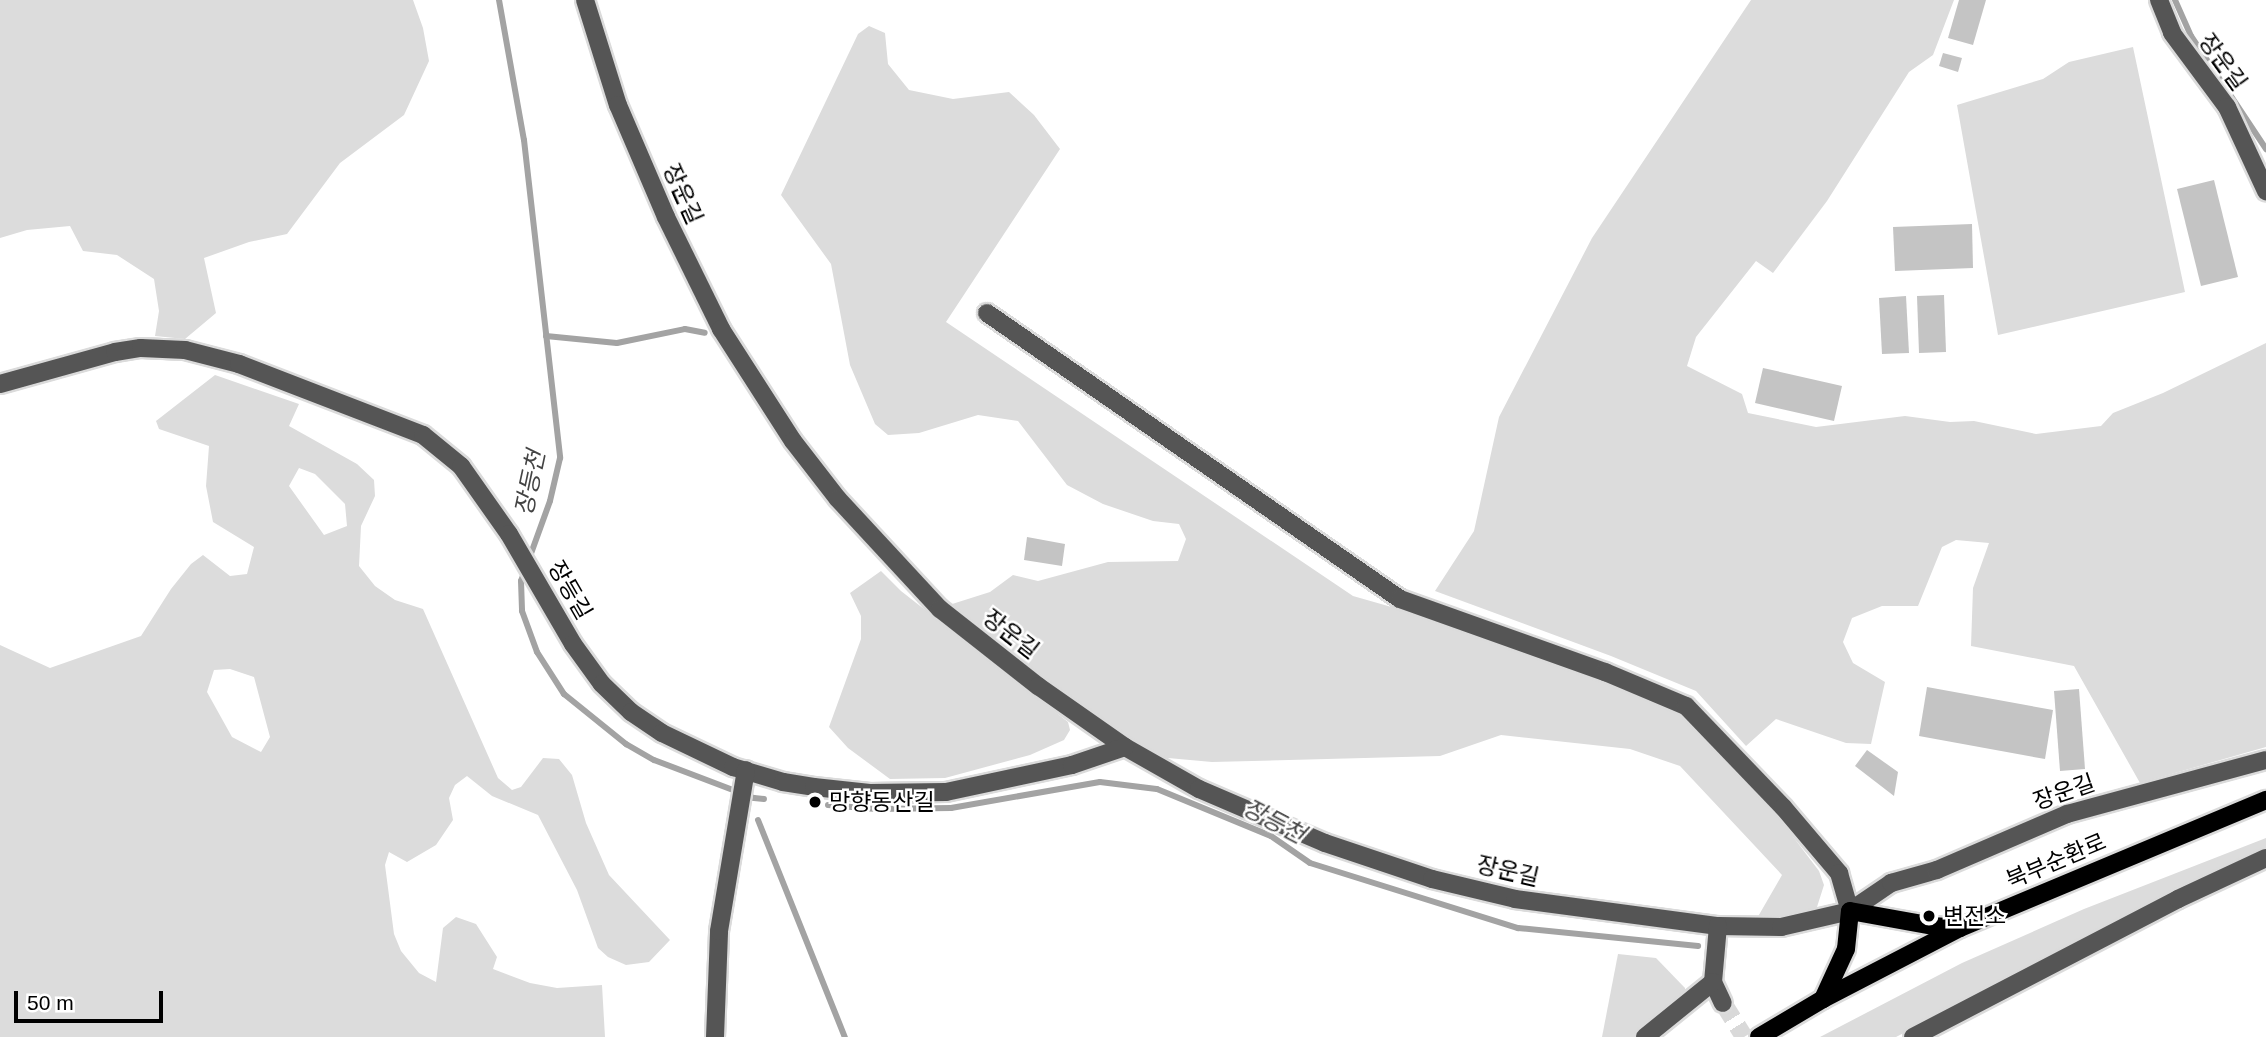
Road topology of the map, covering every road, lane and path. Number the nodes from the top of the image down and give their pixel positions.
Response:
1 (585, 0) edge
2 (2159, 0) edge
3 (2266, 191) edge
4 (987, 313) dead end
5 (0, 384) edge
6 (1125, 747) junction
7 (2266, 760) edge
8 (745, 777) junction
9 (2266, 800) edge
10 (2266, 859) edge
11 (1850, 911) junction
12 (1718, 926) junction
13 (1960, 928) junction
14 (1713, 982) junction
15 (1823, 999) junction
16 (1723, 1003) tunnel mouth
17 (715, 1037) edge
18 (1645, 1037) edge
19 (1759, 1037) edge
20 (1913, 1037) edge

1 - 6 street, 장운길
2 - 3 street, 장운길
4 - 11 street
5 - 8 street, 장등길
6 - 8 street, 장등길
6 - 12 street, 장운길
7 - 11 street, 장운길
8 - 17 street
9 - 13 main road, 북부순환로
10 - 20 street
11 - 12 street, 장운길
11 - 13 main road
11 - 15 main road
12 - 14 street
13 - 15 main road, 북부순환로
14 - 16 street
14 - 18 street
15 - 19 main road, 북부순환로

